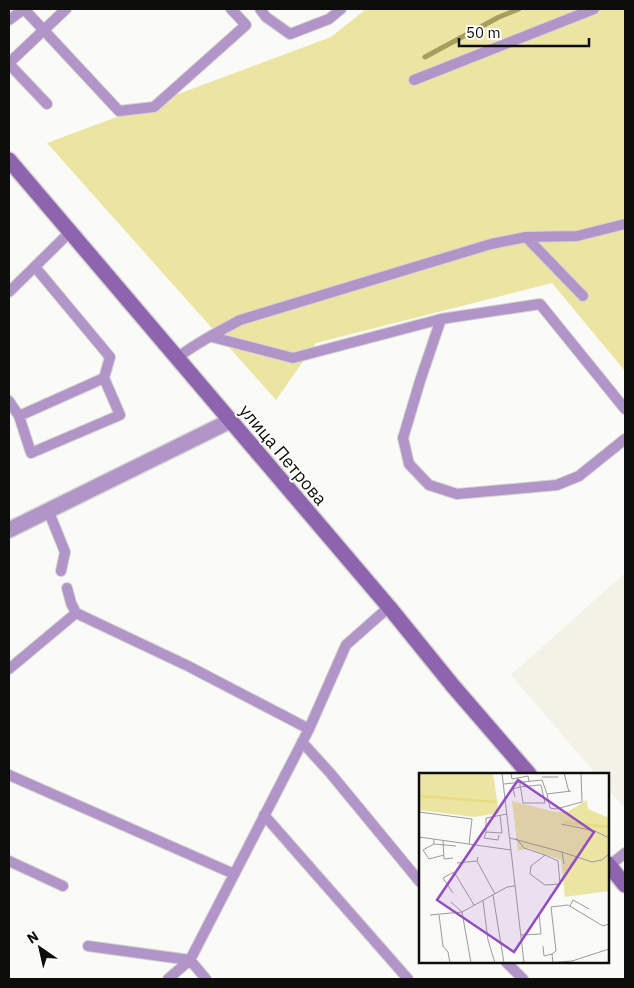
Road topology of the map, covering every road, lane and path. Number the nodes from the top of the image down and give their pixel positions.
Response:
1 (24, 9) edge
2 (66, 9) edge
3 (231, 9) edge
4 (260, 9) edge
5 (341, 9) edge
6 (594, 9) edge
7 (9, 20) edge
8 (44, 30) junction
9 (9, 64) edge
10 (414, 80) dead end
11 (47, 104) dead end
12 (9, 160) edge
13 (625, 224) edge
14 (70, 232) junction
15 (526, 237) junction
16 (35, 267) junction
17 (9, 292) edge
18 (583, 296) dead end
19 (441, 319) junction
20 (212, 337) junction
21 (177, 358) junction
22 (104, 378) junction
23 (9, 400) edge
24 (625, 409) edge
25 (19, 416) junction
26 (230, 421) junction
27 (625, 439) edge
28 (48, 510) junction
29 (9, 530) edge
30 (61, 571) dead end
31 (67, 588) dead end
32 (388, 607) junction
33 (76, 613) junction
34 (9, 669) edge
35 (308, 729) junction
36 (302, 742) junction
37 (528, 773) edge
38 (9, 775) edge
39 (264, 814) junction
40 (625, 853) edge
41 (9, 861) edge
42 (609, 864) edge
43 (609, 866) edge
44 (234, 874) junction
45 (419, 881) edge
46 (625, 885) edge
47 (63, 886) dead end
48 (88, 946) dead end
49 (190, 960) junction
50 (507, 963) edge
51 (168, 979) edge
52 (206, 979) edge
53 (408, 979) edge
54 (523, 979) edge

1 - 7 lane
1 - 8 lane
2 - 8 lane
3 - 8 lane
4 - 5 lane
6 - 10 lane
8 - 9 lane
9 - 11 lane
12 - 14 main road, улица Петрова
13 - 15 lane
14 - 16 lane
14 - 21 main road, улица Петрова
15 - 18 lane
15 - 20 lane
16 - 17 lane
16 - 22 lane
19 - 20 lane
19 - 24 lane
19 - 27 lane
20 - 21 lane
21 - 26 main road, улица Петрова
22 - 25 lane
22 - 25 lane
23 - 25 lane
26 - 28 street
26 - 32 main road, улица Петрова
28 - 29 street
28 - 30 lane
31 - 33 lane
32 - 35 lane
32 - 37 main road, улица Петрова
33 - 34 lane
33 - 35 lane
35 - 36 lane
36 - 39 lane
36 - 45 lane
38 - 44 lane
39 - 44 lane
39 - 53 lane
40 - 42 lane
41 - 47 lane
43 - 46 main road
44 - 49 lane
48 - 49 lane
49 - 51 lane
49 - 52 lane
50 - 54 lane

